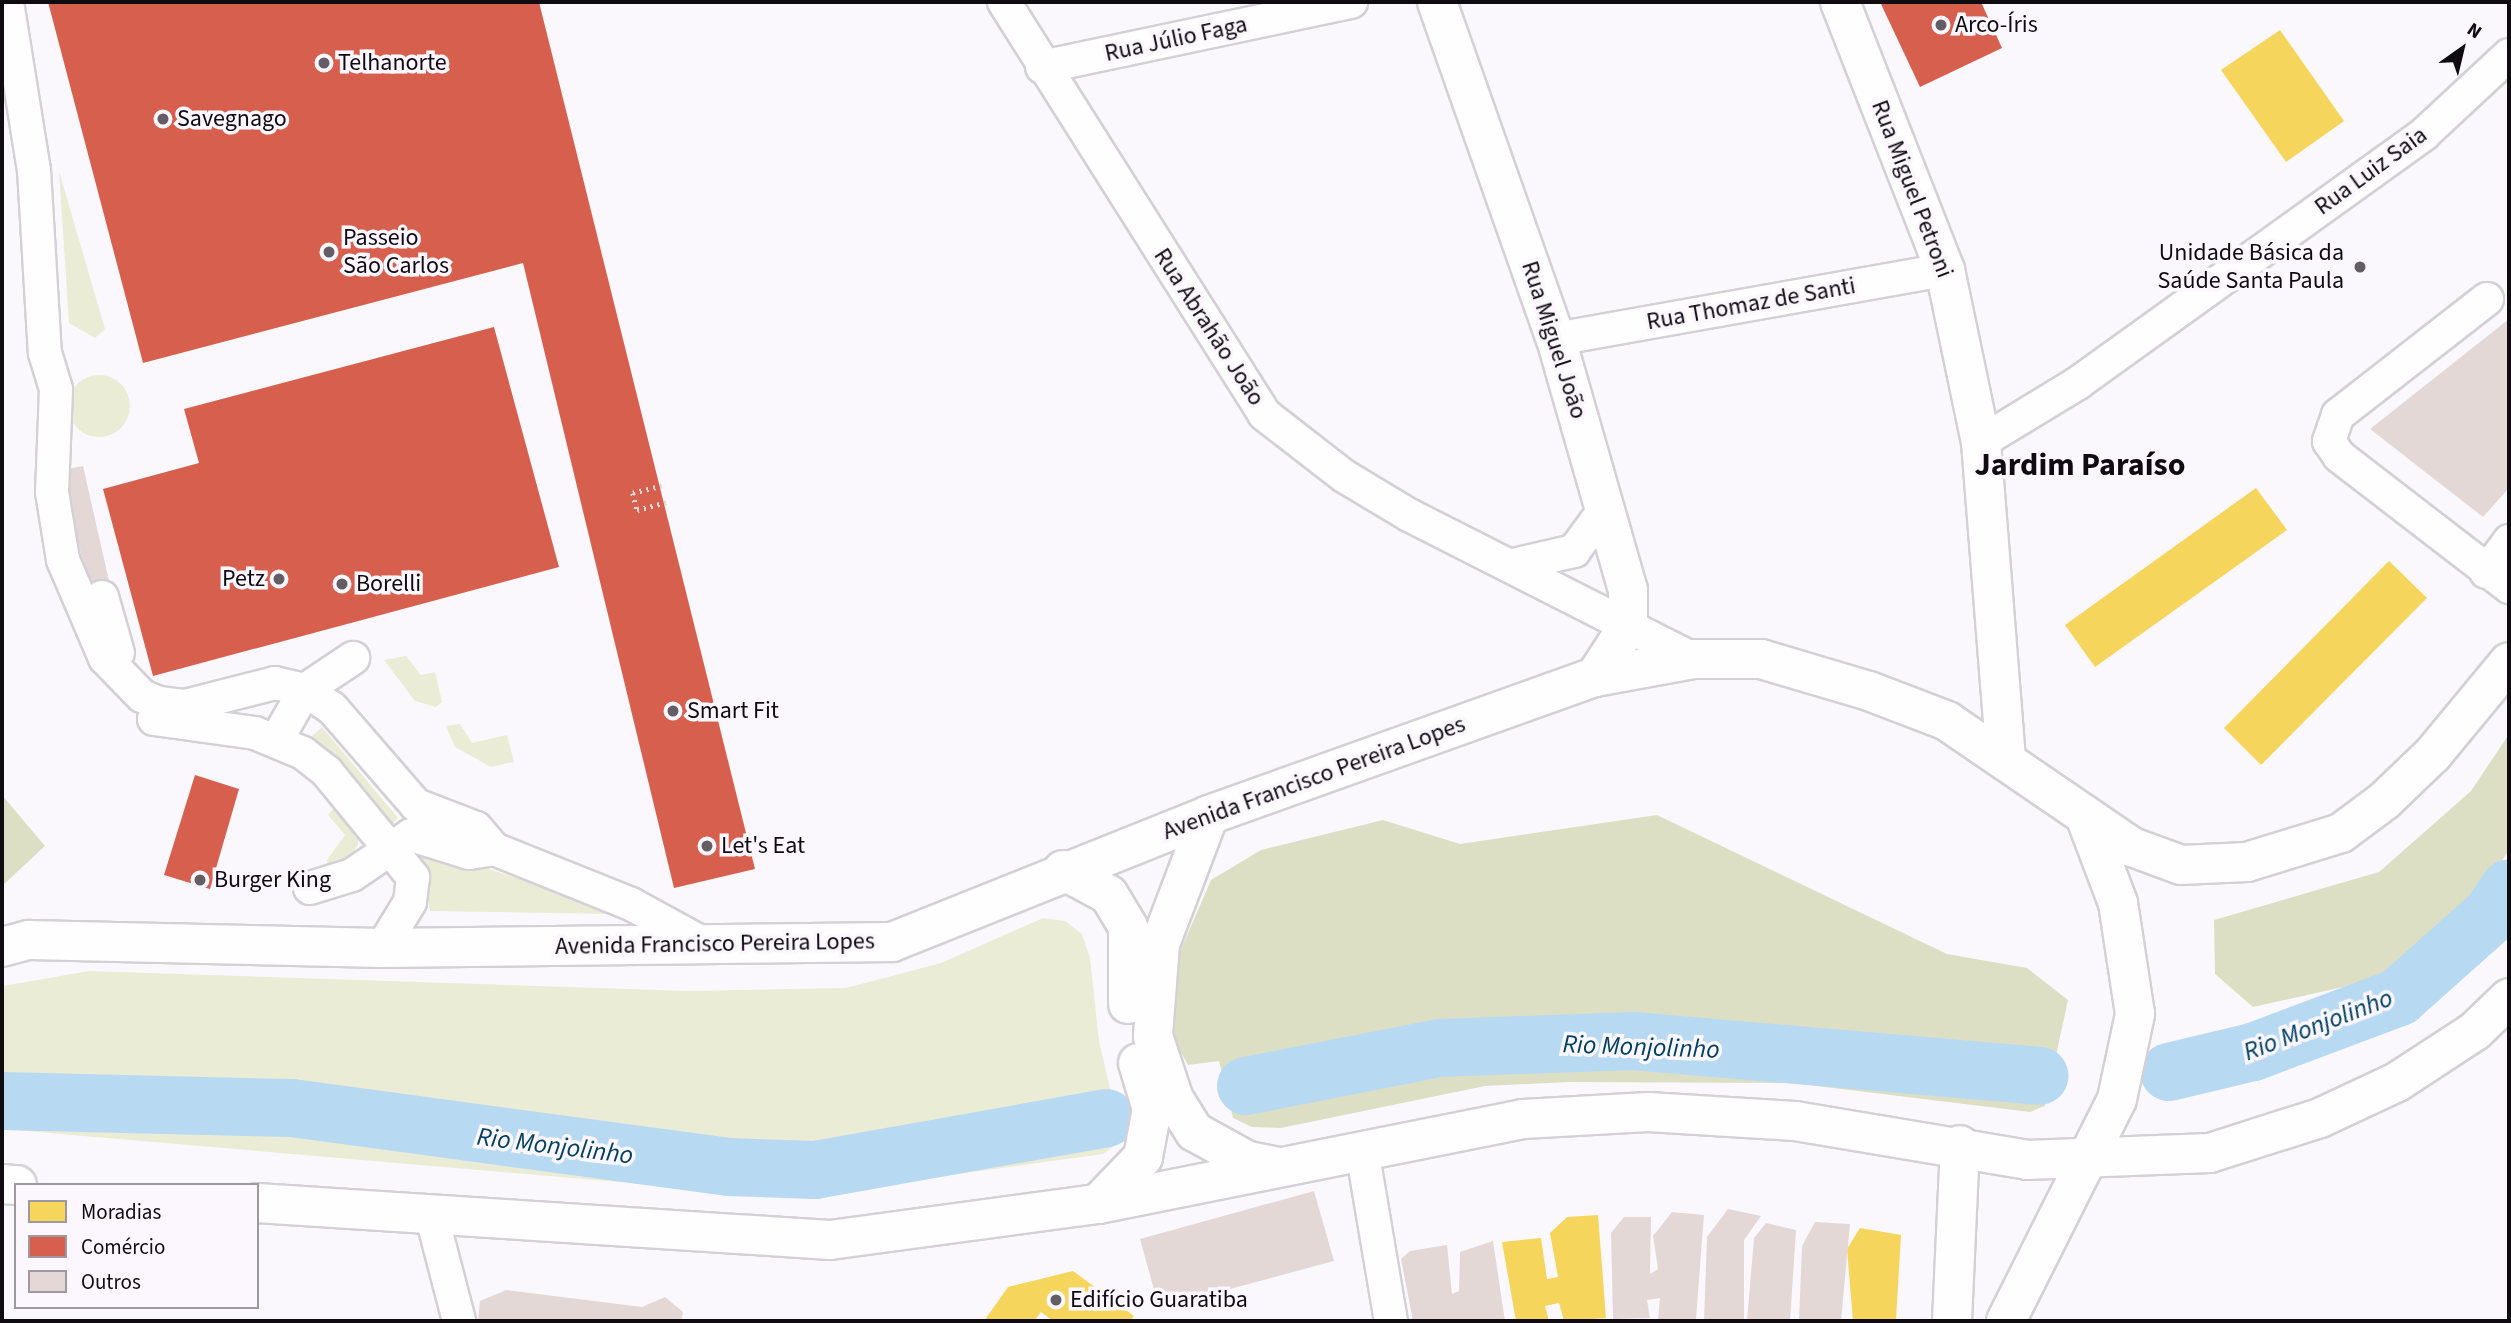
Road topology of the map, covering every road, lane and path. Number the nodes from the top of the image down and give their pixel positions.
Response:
1 (7, 2) edge
2 (1004, 2) edge
3 (1351, 2) edge
4 (1437, 2) edge
5 (1840, 2) edge
6 (2509, 55) edge
7 (1042, 67) junction
8 (1945, 270) junction
9 (2487, 299) dead end
10 (1556, 338) junction
11 (45, 353) junction
12 (1981, 442) junction
13 (662, 486) dead end
14 (666, 502) dead end
15 (1605, 509) junction
16 (2509, 541) edge
17 (1513, 565) junction
18 (2498, 580) edge
19 (102, 597) dead end
20 (1628, 626) junction
21 (353, 658) dead end
22 (1693, 659) junction
23 (2509, 662) edge
24 (1595, 677) junction
25 (126, 681) junction
26 (305, 690) junction
27 (276, 741) junction
28 (2006, 757) junction
29 (1209, 815) junction
30 (2087, 821) junction
31 (390, 844) junction
32 (494, 849) junction
33 (1063, 870) junction
34 (310, 888) dead end
35 (706, 946) junction
36 (2, 947) edge
37 (382, 948) junction
38 (2509, 998) edge
39 (1960, 1145) junction
40 (1362, 1150) junction
41 (2087, 1157) junction
42 (1278, 1167) junction
43 (259, 1203) edge
44 (1098, 1204) junction
45 (432, 1217) junction
46 (459, 1321) edge
47 (1391, 1321) edge
48 (1952, 1321) edge
49 (2006, 1321) edge

1 - 11 street
2 - 7 street, Rua Abrahão João
3 - 7 street, Rua Júlio Faga
4 - 10 main road, Rua Miguel João
5 - 8 main road, Rua Miguel Petroni
6 - 12 street, Rua Luiz Saia
7 - 17 street, Rua Abrahão João
8 - 10 street, Rua Thomaz de Santi
8 - 12 main road, Rua Miguel Petroni
9 - 18 street
10 - 15 main road, Rua Miguel João
11 - 25 street
11 - 27 street
12 - 28 main road, Rua Miguel Petroni
13 - 14 path
15 - 17 street
15 - 20 main road, Rua Miguel João
16 - 18 street
17 - 20 street, Rua Abrahão João
19 - 25 street
20 - 22 street, Rua Abrahão João
20 - 24 main road
21 - 26 street
22 - 24 main road, Avenida Francisco Pereira Lopes
22 - 28 main road, Avenida Francisco Pereira Lopes
23 - 30 main road, Avenida Francisco Pereira Lopes
24 - 29 main road, Avenida Francisco Pereira Lopes
25 - 26 street
26 - 27 street
26 - 32 street
27 - 31 street
28 - 30 main road, Avenida Francisco Pereira Lopes
29 - 33 main road, Avenida Francisco Pereira Lopes
29 - 42 main road
30 - 41 main road
31 - 32 street
31 - 34 street
31 - 37 street
32 - 35 street
33 - 35 main road, Avenida Francisco Pereira Lopes
33 - 44 main road
35 - 37 main road, Avenida Francisco Pereira Lopes
36 - 37 main road, Avenida Francisco Pereira Lopes
38 - 41 main road
39 - 40 main road
39 - 41 main road
39 - 48 main road
40 - 42 main road
40 - 47 street
41 - 49 main road
42 - 44 main road
43 - 45 main road
44 - 45 main road
45 - 46 street

